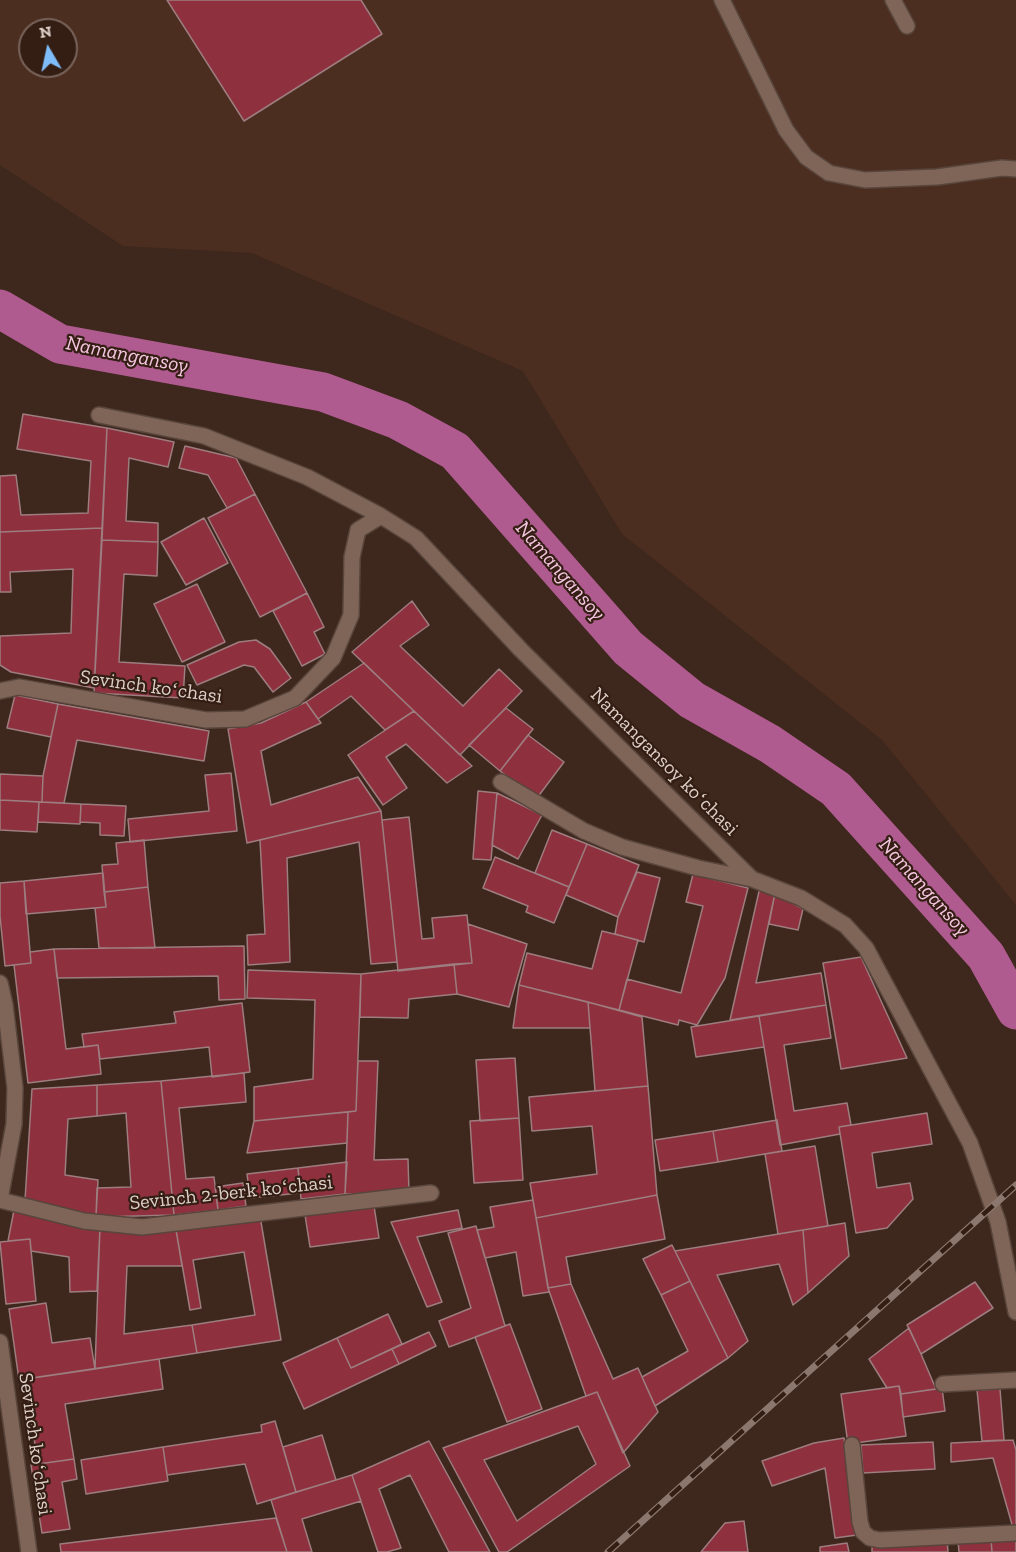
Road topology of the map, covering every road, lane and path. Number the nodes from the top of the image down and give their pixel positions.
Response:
1 (722, 0) edge
2 (893, 0) edge
3 (907, 26) dead end
4 (1016, 169) edge
5 (99, 415) dead end
6 (381, 516) junction
7 (0, 691) edge
8 (501, 782) dead end
9 (752, 879) junction
10 (0, 983) edge
11 (431, 1193) dead end
12 (0, 1200) edge
13 (1016, 1312) edge
14 (0, 1342) edge
15 (1016, 1380) edge
16 (943, 1384) dead end
17 (852, 1445) dead end
18 (1016, 1533) edge
19 (29, 1552) edge

1 - 4 street
2 - 3 street
5 - 6 street, Namangansoy koʻchasi
6 - 7 street, Sevinch koʻchasi
6 - 9 street, Namangansoy koʻchasi
8 - 9 street
9 - 13 street, Namangansoy koʻchasi
10 - 12 street
11 - 12 street, Sevinch 2-berk koʻchasi
14 - 19 street, Sevinch koʻchasi
15 - 16 street
17 - 18 street

